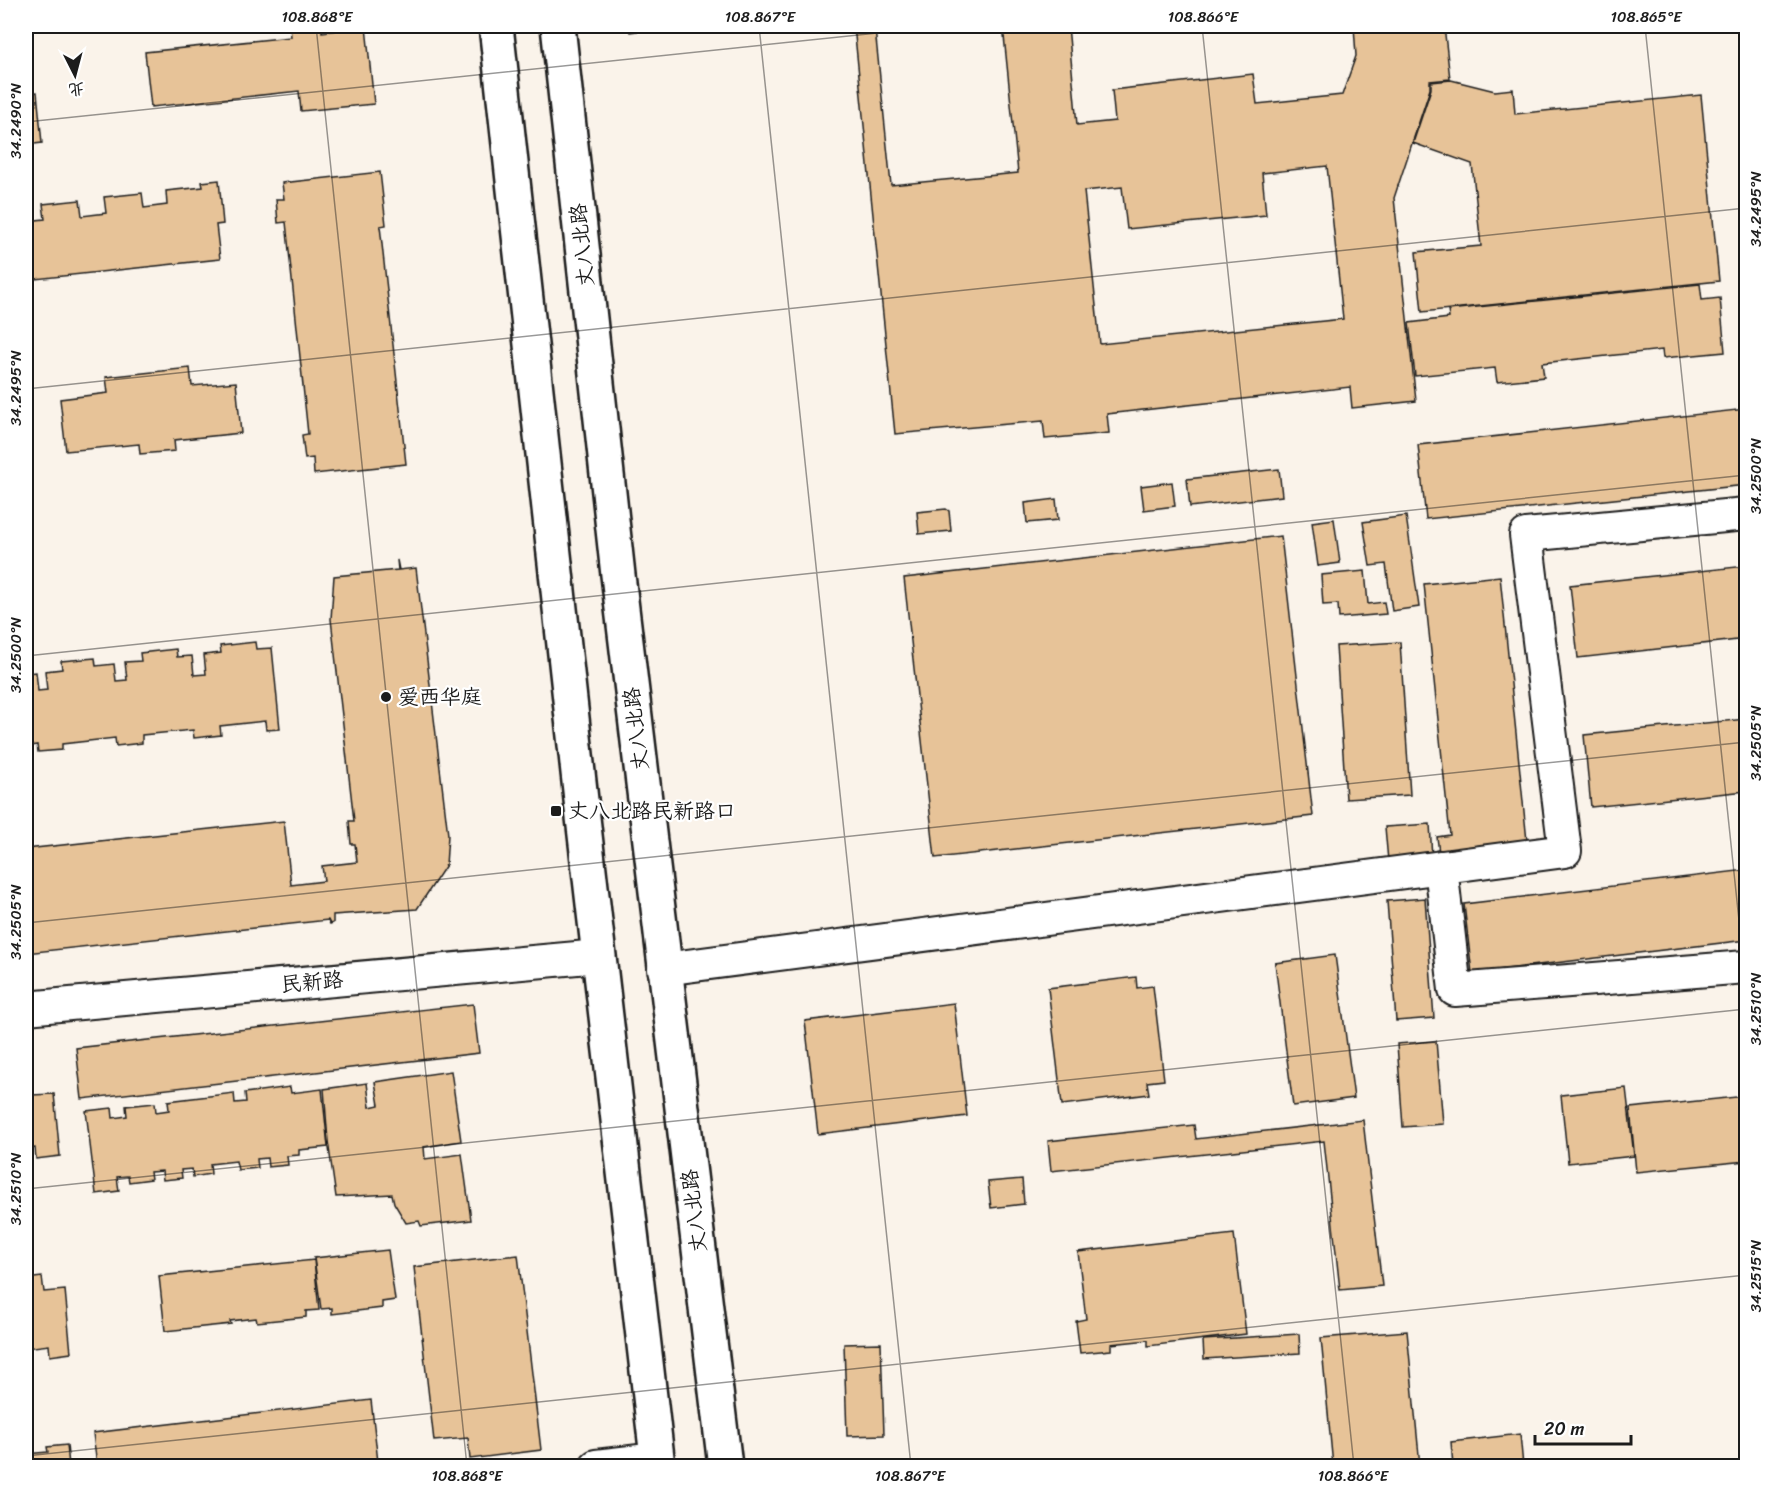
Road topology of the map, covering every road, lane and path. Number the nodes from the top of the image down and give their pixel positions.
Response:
1 (496, 26) edge
2 (558, 26) edge
3 (1746, 514) edge
4 (1441, 867) junction
5 (599, 956) junction
6 (1746, 968) edge
7 (664, 969) junction
8 (26, 1008) edge
9 (657, 1463) edge
10 (596, 1467) edge
11 (724, 1467) edge

1 - 5 main road
2 - 7 main road, 丈八北路
3 - 4 street
4 - 6 street
4 - 7 street
5 - 8 street, 民新路
5 - 9 main road
7 - 11 main road, 丈八北路
9 - 10 street

